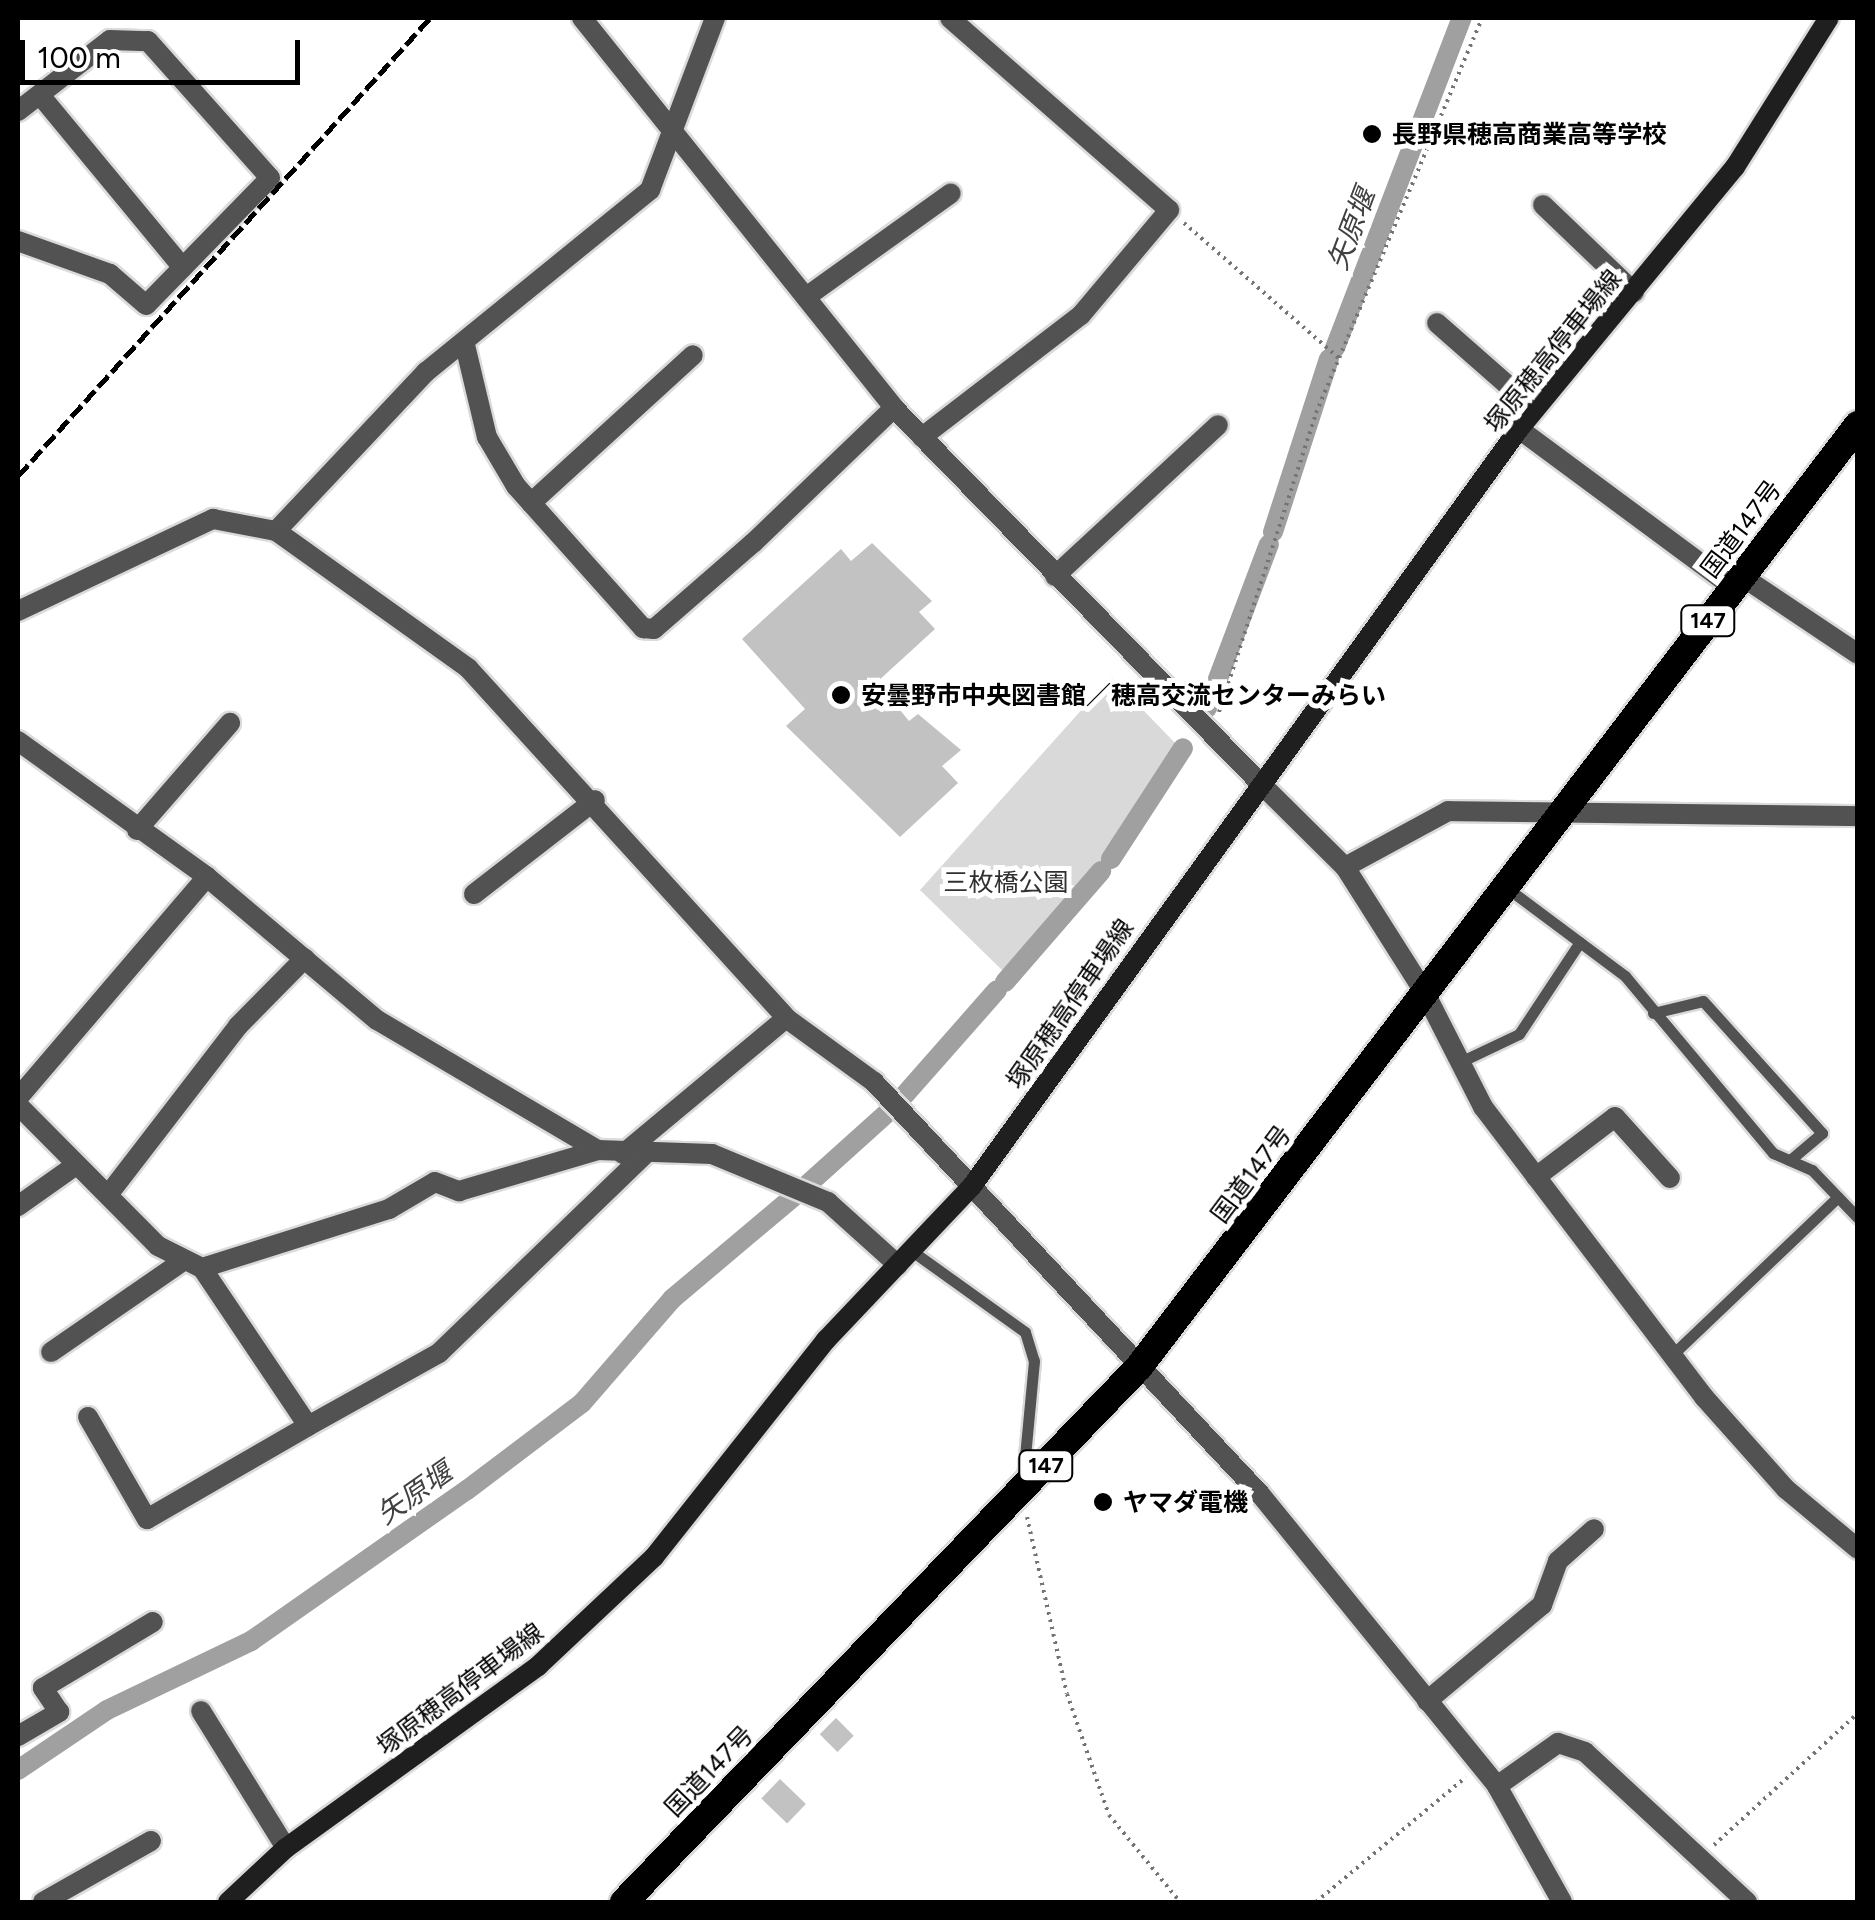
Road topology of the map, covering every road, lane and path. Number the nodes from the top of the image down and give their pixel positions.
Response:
1 (582, 18) edge
2 (715, 18) edge
3 (950, 18) edge
4 (1482, 18) edge
5 (1830, 18) edge
6 (40, 95) junction
7 (18, 111) edge
8 (677, 135) junction
9 (951, 194) dead end
10 (1543, 205) dead end
11 (1169, 210) junction
12 (18, 241) edge
13 (182, 268) junction
14 (1634, 292) junction
15 (806, 298) junction
16 (1437, 324) dead end
17 (465, 345) junction
18 (693, 355) dead end
19 (1341, 359) junction
20 (894, 408) junction
21 (1535, 409) junction
22 (1858, 425) edge
23 (1218, 426) dead end
24 (1519, 429) junction
25 (922, 437) junction
26 (531, 502) junction
27 (276, 531) junction
28 (1056, 576) junction
29 (1738, 582) junction
30 (18, 611) edge
31 (1858, 654) edge
32 (230, 723) dead end
33 (1211, 724) dead end
34 (18, 741) edge
35 (1258, 782) junction
36 (594, 800) junction
37 (1558, 816) junction
38 (1858, 816) edge
39 (137, 830) junction
40 (1345, 867) junction
41 (207, 877) junction
42 (1505, 887) junction
43 (474, 894) dead end
44 (1580, 942) junction
45 (305, 958) junction
46 (1425, 993) junction
47 (1653, 1013) junction
48 (786, 1018) junction
49 (1460, 1062) junction
50 (18, 1101) edge
51 (598, 1150) junction
52 (646, 1153) junction
53 (624, 1154) junction
54 (1790, 1160) junction
55 (76, 1164) junction
56 (1536, 1177) junction
57 (1670, 1178) dead end
58 (972, 1186) junction
59 (108, 1195) junction
60 (1838, 1197) junction
61 (18, 1206) edge
62 (1858, 1218) edge
63 (905, 1258) junction
64 (192, 1264) junction
65 (52, 1352) dead end
66 (1672, 1355) junction
67 (1140, 1367) junction
68 (88, 1417) dead end
69 (308, 1426) junction
70 (1021, 1492) junction
71 (1594, 1529) dead end
72 (1858, 1550) edge
73 (153, 1622) dead end
74 (1427, 1701) junction
75 (201, 1710) dead end
76 (1858, 1713) edge
77 (18, 1736) edge
78 (1481, 1765) junction
79 (1497, 1786) junction
80 (151, 1841) dead end
81 (286, 1848) junction
82 (1699, 1858) junction
83 (43, 1902) edge
84 (228, 1902) edge
85 (624, 1902) edge
86 (1180, 1902) edge
87 (1316, 1902) edge
88 (1562, 1902) edge
89 (1747, 1902) edge

1 - 8 street
2 - 8 street
3 - 11 street
4 - 19 path
5 - 14 main road, 塚原穂高停車場線
6 - 7 street
6 - 13 street
6 - 13 street
8 - 15 street
8 - 17 street
9 - 15 street
10 - 14 street
11 - 19 path
11 - 25 street
12 - 13 street
14 - 21 main road, 塚原穂高停車場線
15 - 20 street
16 - 21 street
17 - 26 street
17 - 27 street
18 - 26 street
19 - 33 path
20 - 25 street
20 - 26 street
21 - 24 main road, 塚原穂高停車場線
22 - 29 highway, 国道147号 / 147
23 - 28 street
24 - 29 street
24 - 35 main road, 塚原穂高停車場線
25 - 28 street
27 - 30 street
27 - 36 street
28 - 35 street
29 - 31 street
29 - 37 highway, 国道147号 / 147
32 - 39 street
34 - 39 street
35 - 40 street
35 - 58 main road, 塚原穂高停車場線
36 - 43 street
36 - 48 street
37 - 38 street
37 - 40 street
37 - 42 highway, 国道147号 / 147
39 - 41 street
40 - 46 street
41 - 45 street
41 - 50 street
42 - 44 lane
42 - 46 highway, 国道147号 / 147
44 - 47 lane
44 - 49 lane
45 - 51 street
45 - 59 street
46 - 49 street
46 - 67 highway, 国道147号 / 147
47 - 54 lane
47 - 54 lane
48 - 53 street
48 - 58 street
49 - 56 street
50 - 55 street
51 - 53 street
51 - 64 street
52 - 53 street
52 - 63 street
52 - 69 street
54 - 60 lane
55 - 59 street
55 - 61 street
56 - 57 street
56 - 66 street
58 - 63 main road, 塚原穂高停車場線
58 - 67 street
59 - 64 street
60 - 62 lane
60 - 66 lane
63 - 70 lane
63 - 81 main road, 塚原穂高停車場線
64 - 65 street
64 - 69 street
66 - 72 street
67 - 70 highway, 国道147号 / 147
67 - 74 street
68 - 69 street
70 - 85 highway, 国道147号 / 147
70 - 86 path
71 - 74 street
73 - 77 street
74 - 78 street
75 - 81 street
76 - 82 path
78 - 79 street
78 - 87 path
79 - 82 street
79 - 88 street
80 - 83 street
81 - 84 main road, 塚原穂高停車場線
82 - 89 street

